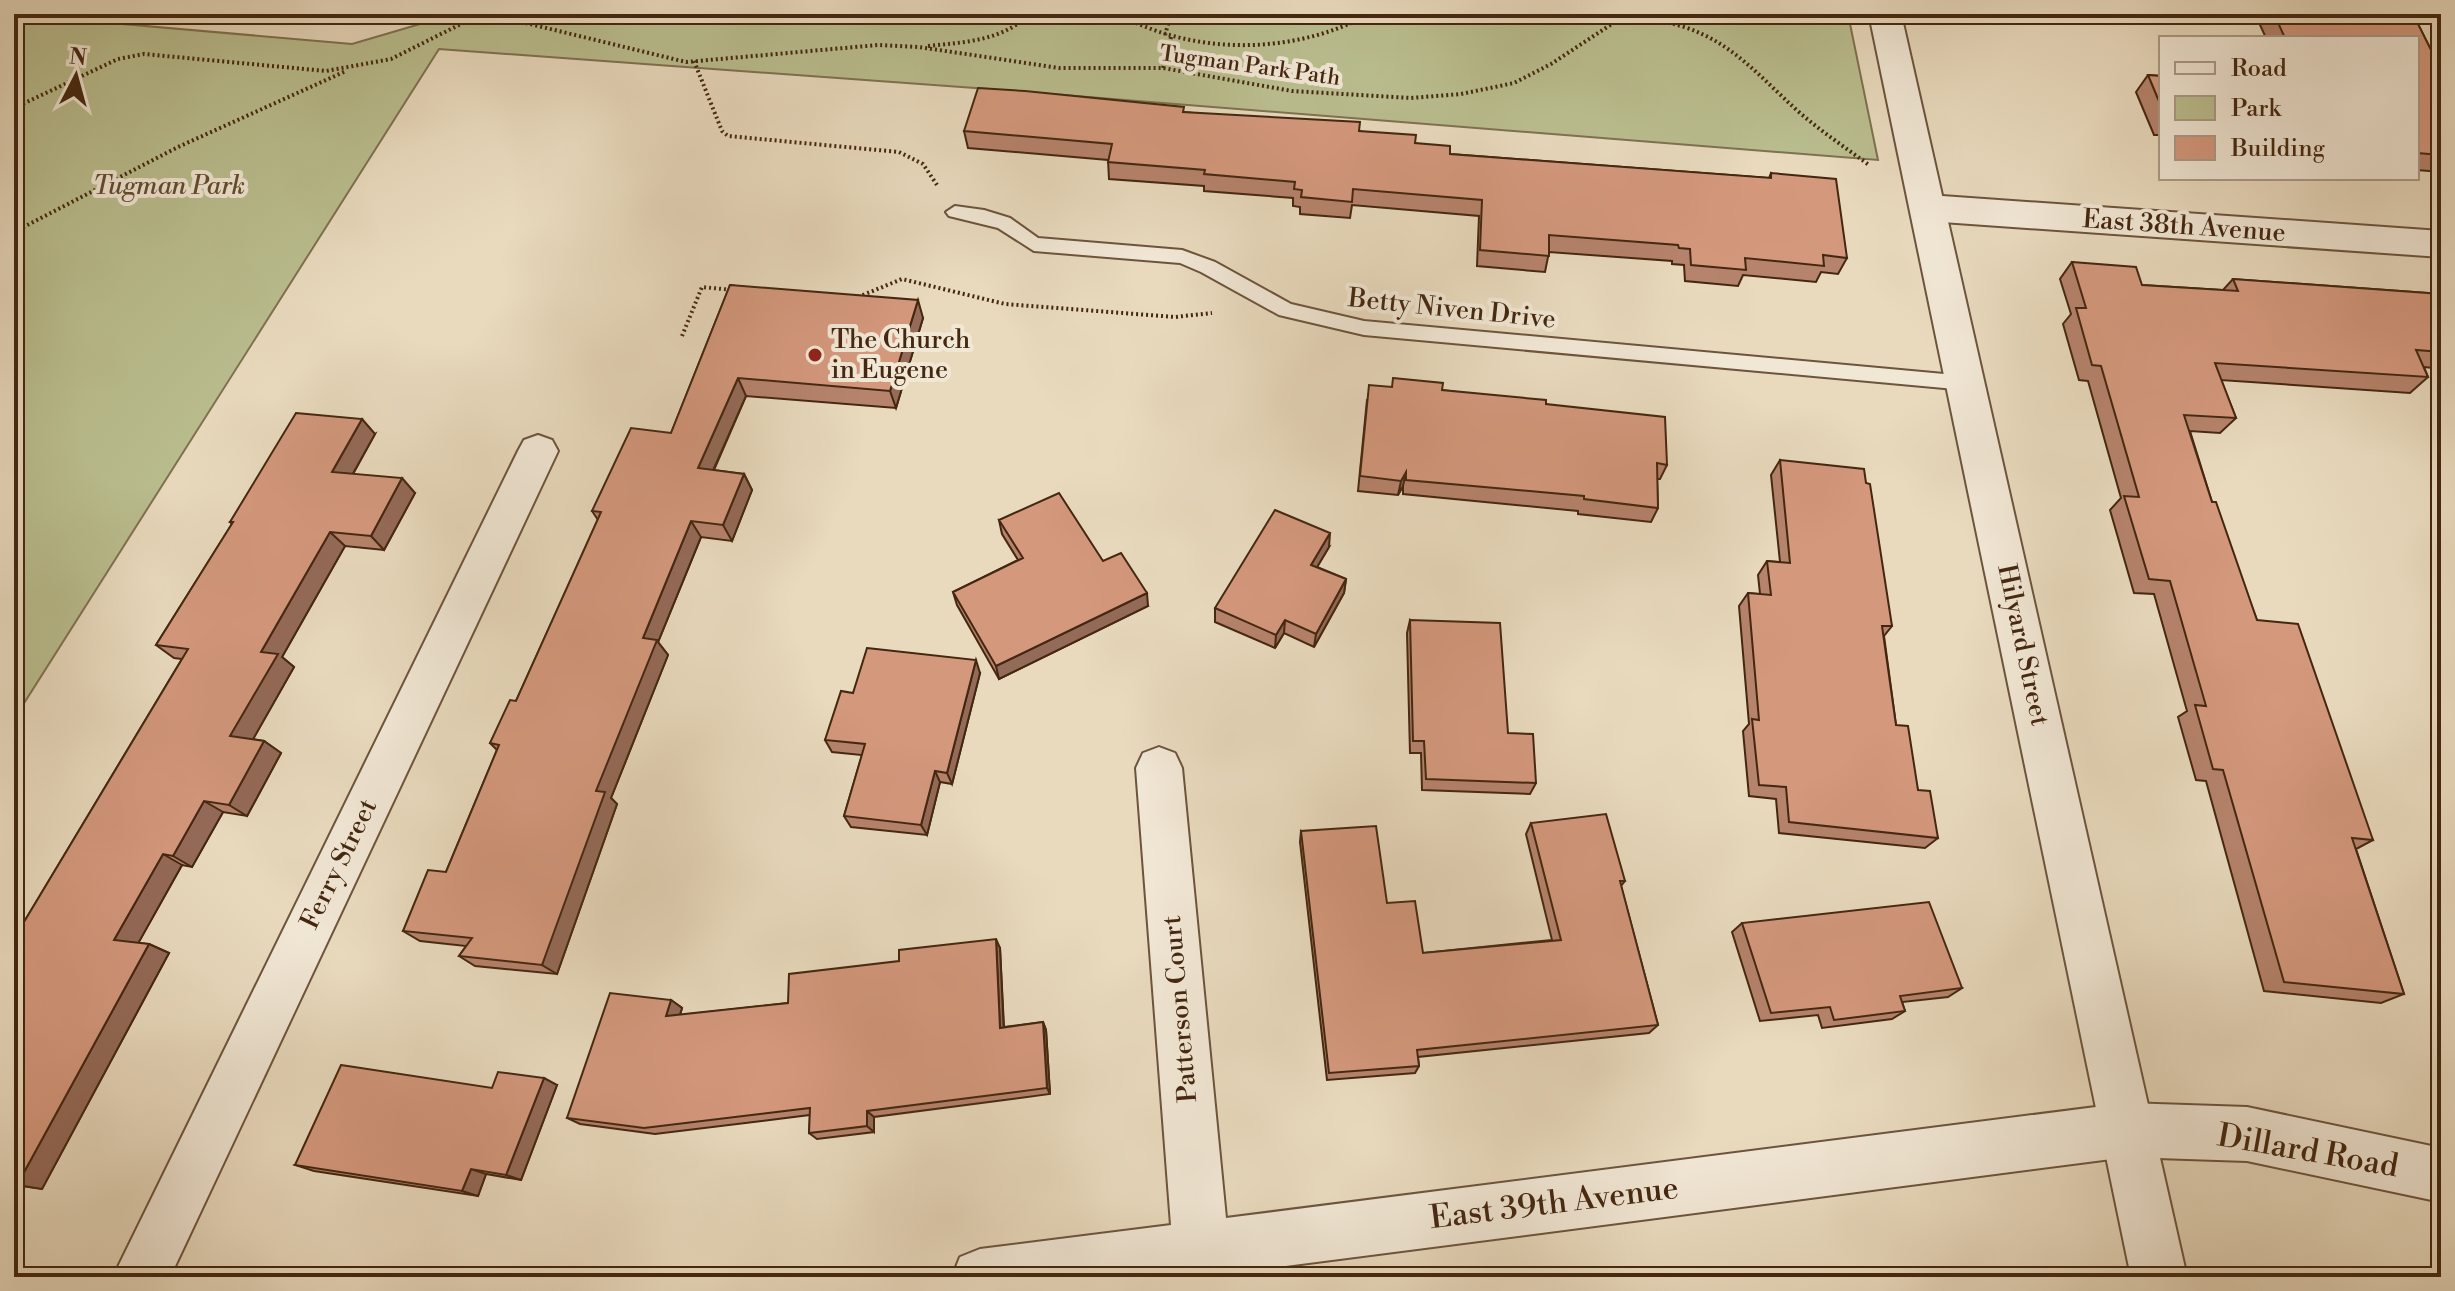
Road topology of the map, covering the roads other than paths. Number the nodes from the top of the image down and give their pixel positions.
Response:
1 (1885, 14) edge
2 (1928, 208) junction
3 (955, 212) road end
4 (2441, 244) edge
5 (1966, 383) junction
6 (538, 451) dead end
7 (1159, 768) dead end
8 (2127, 1130) junction
9 (2441, 1175) edge
10 (1201, 1249) junction
11 (141, 1277) edge
12 (980, 1277) edge
13 (2159, 1277) edge

1 - 2 street, Hilyard Street
2 - 4 street, East 38th Avenue
2 - 5 street, Hilyard Street
3 - 5 lane, Betty Niven Drive
5 - 8 street, Hilyard Street
6 - 11 street, Ferry Street
7 - 10 street, Patterson Court
8 - 9 street, Dillard Road
8 - 10 street, East 39th Avenue
8 - 13 street, Hilyard Street
10 - 12 street, East 39th Avenue

